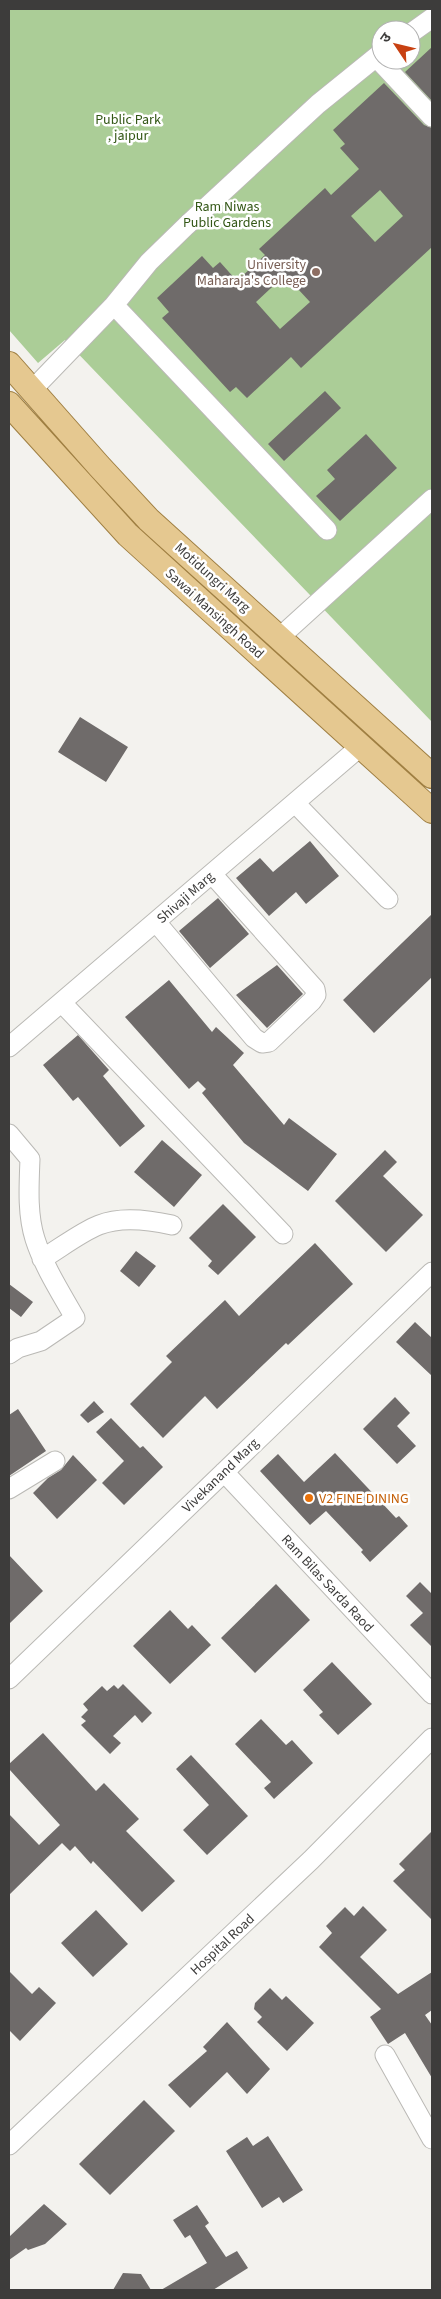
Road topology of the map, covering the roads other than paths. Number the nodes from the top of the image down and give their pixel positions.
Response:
1 (432, 18) edge
2 (421, 26) edge
3 (371, 61) edge
4 (391, 70) edge
5 (432, 117) edge
6 (114, 305) junction
7 (9, 364) edge
8 (32, 390) junction
9 (9, 404) edge
10 (432, 499) edge
11 (327, 530) dead end
12 (280, 637) junction
13 (361, 746) junction
14 (432, 776) edge
15 (295, 803) junction
16 (432, 811) edge
17 (212, 874) junction
18 (388, 899) dead end
19 (156, 922) junction
20 (62, 1003) junction
21 (13, 1036) edge
22 (9, 1134) edge
23 (172, 1225) dead end
24 (283, 1234) dead end
25 (42, 1259) junction
26 (432, 1272) edge
27 (9, 1354) edge
28 (55, 1461) dead end
29 (224, 1472) junction
30 (9, 1489) edge
31 (12, 1671) edge
32 (432, 1694) edge
33 (432, 1738) edge
34 (385, 2055) dead end
35 (432, 2139) edge
36 (9, 2145) edge

1 - 2 street
3 - 6 street
4 - 5 street
6 - 8 street
6 - 11 street
7 - 8 main road, Motidungri Marg
8 - 12 main road, Motidungri Marg
9 - 13 main road, Sawai Mansingh Road
10 - 12 street
12 - 14 main road, Motidungri Marg
13 - 15 street, Shivaji Marg
13 - 16 main road, Sawai Mansingh Road
15 - 17 street, Shivaji Marg
15 - 18 street
17 - 19 street, Shivaji Marg
17 - 19 street
19 - 20 street, Shivaji Marg
20 - 21 street, Shivaji Marg
20 - 24 street
22 - 25 street
23 - 25 street
25 - 27 street
26 - 29 street, Vivekanand Marg
28 - 30 street
29 - 31 street, Vivekanand Marg
29 - 32 street, Ram Bilas Sarda Raod
33 - 36 street, Hospital Road
34 - 35 street

